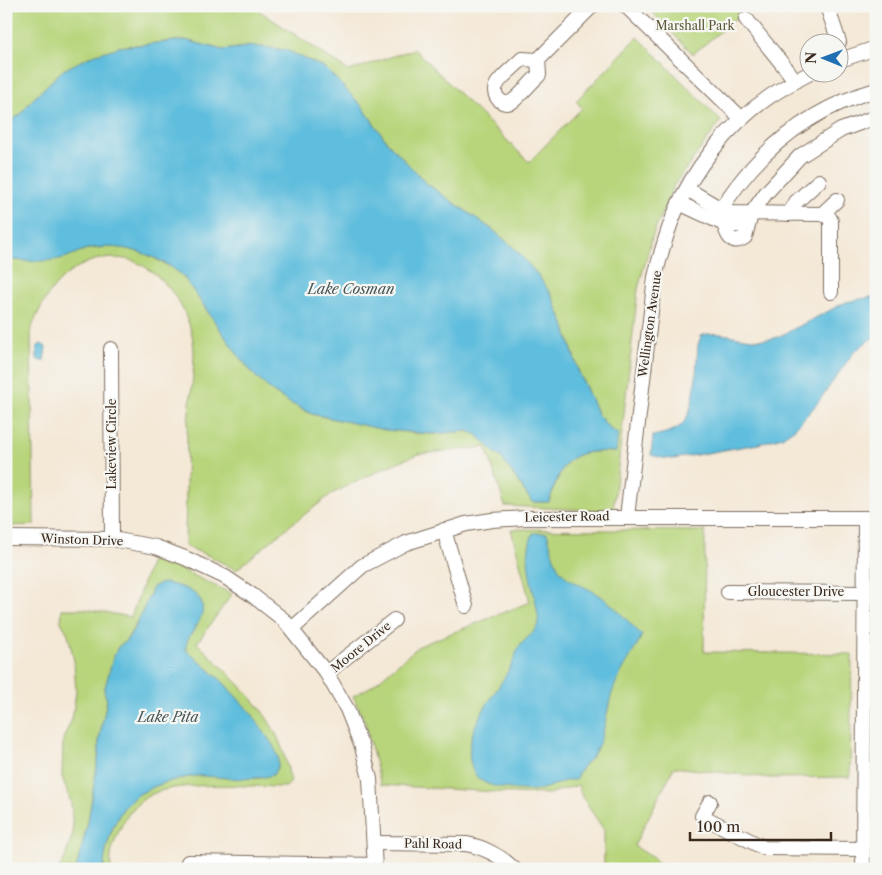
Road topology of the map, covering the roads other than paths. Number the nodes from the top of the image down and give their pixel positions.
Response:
1 (592, 6) edge
2 (626, 6) edge
3 (827, 6) edge
4 (746, 19) dead end
5 (835, 32) edge
6 (876, 48) edge
7 (850, 57) edge
8 (538, 60) dead end
9 (800, 79) edge
10 (796, 81) junction
11 (876, 90) edge
12 (876, 118) edge
13 (742, 119) junction
14 (819, 181) dead end
15 (687, 189) junction
16 (837, 200) dead end
17 (679, 203) junction
18 (789, 214) junction
19 (822, 214) junction
20 (720, 217) junction
21 (750, 218) junction
22 (831, 292) dead end
23 (111, 349) dead end
24 (627, 517) junction
25 (870, 518) edge
26 (444, 530) junction
27 (6, 538) edge
28 (112, 539) junction
29 (728, 592) dead end
30 (864, 593) junction
31 (466, 606) dead end
32 (394, 620) dead end
33 (292, 628) junction
34 (327, 674) junction
35 (870, 682) edge
36 (870, 755) edge
37 (710, 802) dead end
38 (375, 843) junction
39 (863, 849) junction
40 (188, 862) dead end
41 (375, 867) edge
42 (514, 869) edge
43 (863, 869) edge

1 - 8 street
2 - 13 street
3 - 5 street
4 - 10 street
6 - 7 street
9 - 10 street, Wellington Avenue
10 - 13 street, Wellington Avenue
11 - 20 street
12 - 21 street
13 - 15 street, Wellington Avenue
14 - 18 street
15 - 17 street, Wellington Avenue
15 - 20 street
16 - 19 street
17 - 20 street
17 - 24 street, Wellington Avenue
18 - 19 street
18 - 21 street
19 - 22 street
20 - 21 street
23 - 28 street, Lakeview Circle
24 - 25 street, Leicester Road
24 - 26 street, Leicester Road
25 - 30 street
26 - 31 street
26 - 33 street, Leicester Road
27 - 28 street, Winston Drive
28 - 33 street, Winston Drive
29 - 30 street, Gloucester Drive
30 - 35 street
32 - 34 street, Moore Drive
33 - 34 street, Winston Drive
34 - 38 street, Winston Drive
35 - 36 street
36 - 39 street
37 - 39 street
38 - 41 street, Winston Drive
38 - 42 street, Pahl Road
39 - 43 street
40 - 41 street

